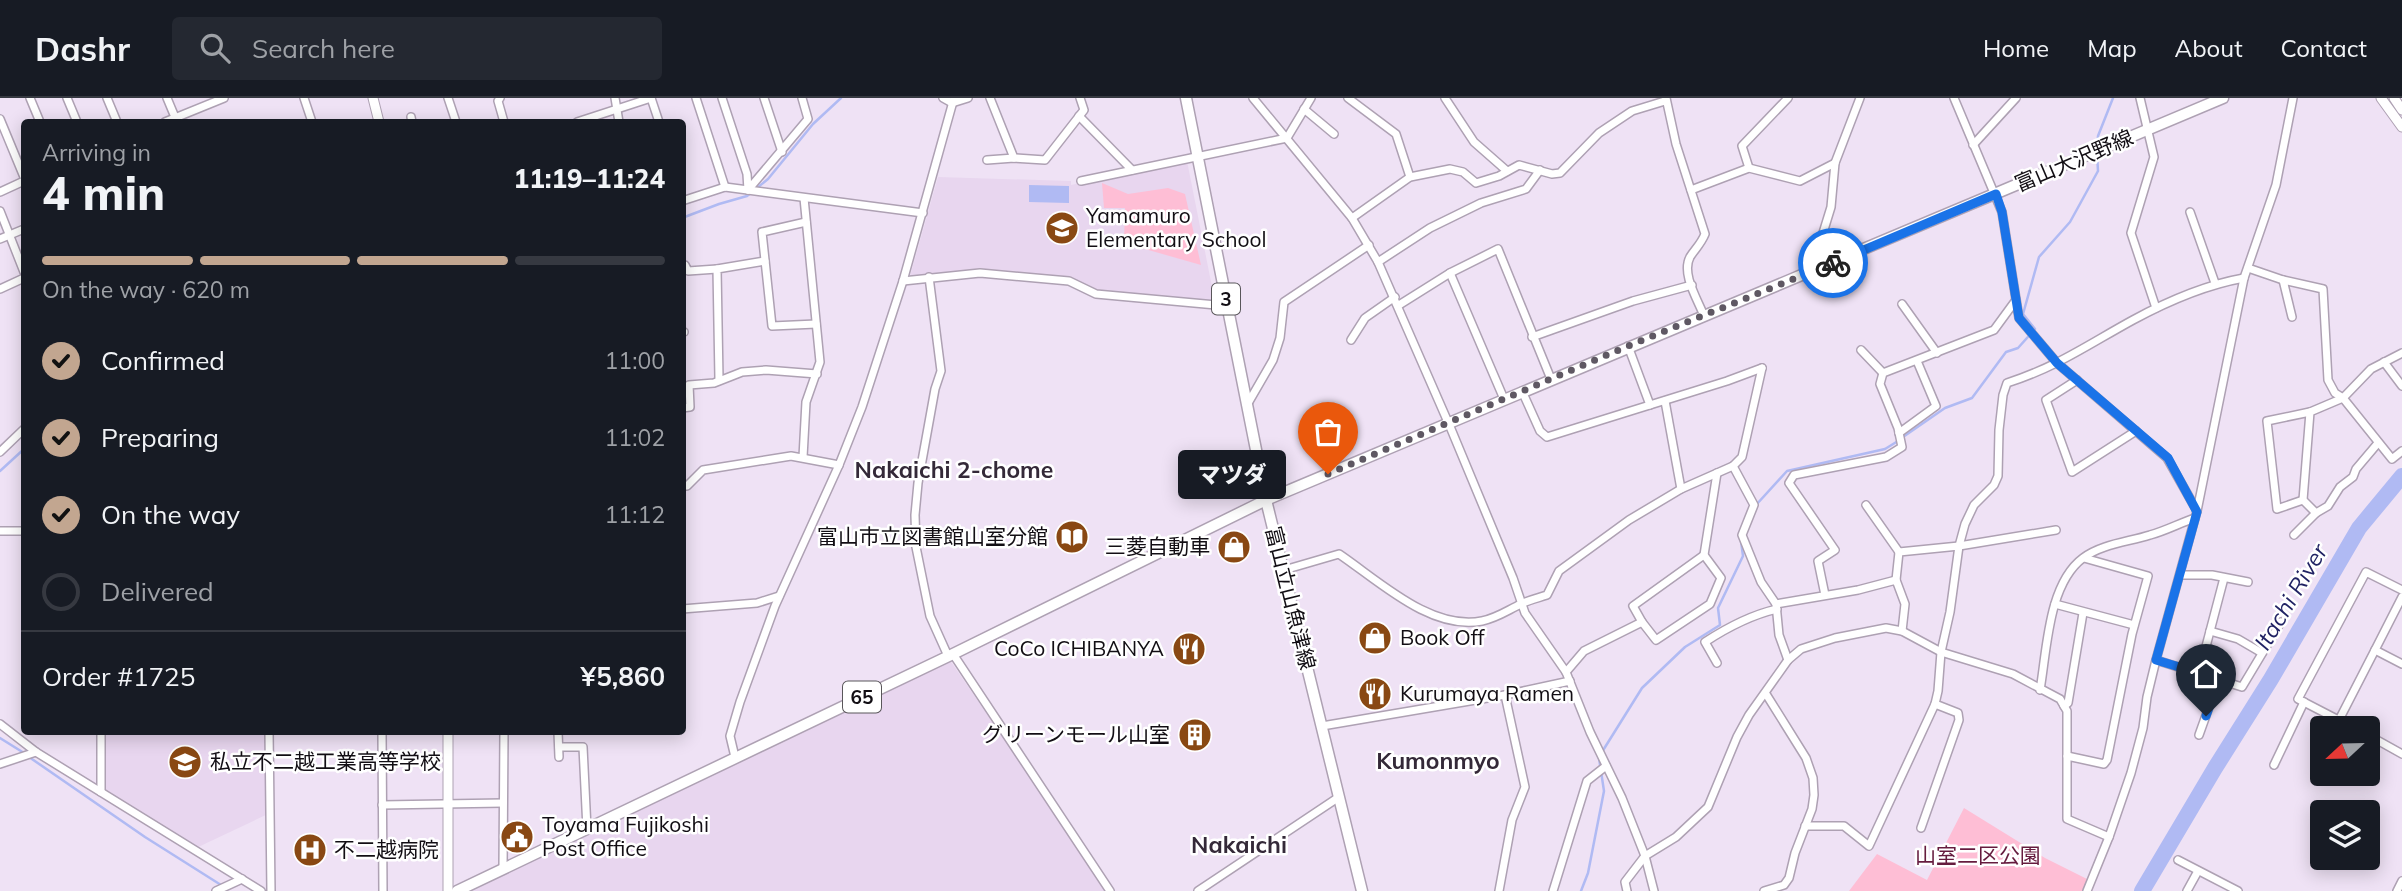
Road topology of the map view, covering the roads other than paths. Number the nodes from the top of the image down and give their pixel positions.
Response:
1 (30, 98) edge
2 (67, 98) edge
3 (107, 98) edge
4 (167, 98) edge
5 (224, 98) edge
6 (304, 98) edge
7 (373, 98) edge
8 (448, 98) edge
9 (500, 98) edge
10 (615, 98) edge
11 (651, 98) edge
12 (696, 98) edge
13 (722, 98) edge
14 (764, 98) edge
15 (802, 98) edge
16 (943, 98) edge
17 (968, 98) edge
18 (990, 98) edge
19 (1080, 98) edge
20 (1186, 98) edge
21 (1253, 98) edge
22 (1311, 98) edge
23 (1348, 98) edge
24 (1445, 98) edge
25 (1788, 98) edge
26 (1859, 98) edge
27 (1954, 98) edge
28 (2016, 98) edge
29 (2140, 98) edge
30 (2223, 98) edge
31 (2293, 98) edge
32 (2381, 98) edge
33 (2394, 98) edge
34 (1665, 99) edge
35 (953, 101) edge
36 (1304, 109) junction
37 (615, 110) junction
38 (2402, 110) edge
39 (1079, 116) junction
40 (0, 119) edge
41 (39, 119) edge
42 (76, 119) edge
43 (116, 119) edge
44 (176, 119) edge
45 (178, 119) edge
46 (311, 119) edge
47 (378, 119) edge
48 (455, 119) edge
49 (503, 119) edge
50 (587, 119) edge
51 (618, 119) edge
52 (658, 119) edge
53 (2402, 127) edge
54 (2147, 130) junction
55 (1334, 134) dead end
56 (1287, 138) junction
57 (1973, 145) junction
58 (782, 152) junction
59 (1197, 156) junction
60 (1014, 158) junction
61 (987, 160) dead end
62 (1835, 163) junction
63 (1749, 168) junction
64 (1132, 170) junction
65 (1540, 170) junction
66 (21, 172) edge
67 (1507, 172) junction
68 (1410, 177) junction
69 (21, 181) edge
70 (1081, 181) dead end
71 (725, 187) junction
72 (748, 190) junction
73 (1691, 190) junction
74 (0, 192) edge
75 (1996, 194) junction
76 (686, 198) edge
77 (804, 198) junction
78 (0, 212) edge
79 (2190, 212) dead end
80 (923, 213) junction
81 (1352, 218) junction
82 (806, 222) junction
83 (21, 230) edge
84 (10, 235) junction
85 (0, 239) edge
86 (1368, 245) junction
87 (765, 261) junction
88 (1378, 262) junction
89 (21, 264) edge
90 (686, 267) edge
91 (2248, 268) junction
92 (717, 269) junction
93 (1450, 273) junction
94 (1802, 276) junction
95 (929, 277) junction
96 (2244, 278) junction
97 (21, 279) edge
98 (2283, 280) junction
99 (903, 281) junction
100 (2215, 283) junction
101 (1692, 285) junction
102 (0, 289) edge
103 (1395, 297) junction
104 (2016, 300) junction
105 (1902, 304) dead end
106 (1399, 305) junction
107 (1227, 306) junction
108 (2156, 308) junction
109 (1704, 316) junction
110 (2292, 317) dead end
111 (817, 324) junction
112 (1532, 337) junction
113 (1351, 340) dead end
114 (1628, 346) junction
115 (1861, 350) dead end
116 (1937, 353) junction
117 (2402, 353) edge
118 (1917, 360) junction
119 (2384, 362) junction
120 (2057, 363) junction
121 (1883, 373) junction
122 (817, 374) junction
123 (719, 379) junction
124 (1551, 379) junction
125 (2077, 380) junction
126 (2402, 386) edge
127 (1522, 391) junction
128 (2343, 398) junction
129 (1504, 399) junction
130 (1664, 401) junction
131 (1650, 405) junction
132 (1246, 406) junction
133 (686, 408) edge
134 (2310, 412) junction
135 (1448, 422) junction
136 (2136, 431) junction
137 (21, 432) edge
138 (1899, 433) junction
139 (2378, 443) junction
140 (2402, 451) edge
141 (0, 452) edge
142 (803, 457) junction
143 (839, 465) junction
144 (1733, 466) junction
145 (1717, 473) junction
146 (686, 486) edge
147 (1681, 489) junction
148 (1266, 500) junction
149 (2303, 500) junction
150 (1866, 505) dead end
151 (2316, 513) junction
152 (2196, 514) junction
153 (2056, 530) dead end
154 (0, 531) edge
155 (21, 531) edge
156 (2294, 535) dead end
157 (1959, 546) junction
158 (1899, 552) junction
159 (1704, 555) junction
160 (2084, 558) junction
161 (1284, 570) junction
162 (2180, 575) junction
163 (2224, 578) junction
164 (1896, 580) junction
165 (2248, 582) dead end
166 (2402, 590) edge
167 (1825, 595) junction
168 (779, 596) junction
169 (2402, 597) edge
170 (1522, 603) junction
171 (2055, 604) junction
172 (1776, 607) junction
173 (686, 609) edge
174 (2083, 613) junction
175 (1642, 622) junction
176 (2281, 622) dead end
177 (2134, 625) junction
178 (1902, 631) junction
179 (2210, 631) junction
180 (2375, 650) junction
181 (1941, 652) junction
182 (2262, 653) junction
183 (950, 655) junction
184 (1788, 660) junction
185 (2156, 660) junction
186 (1717, 663) dead end
187 (2402, 664) edge
188 (1566, 672) junction
189 (2199, 673) junction
190 (2219, 679) junction
191 (1570, 681) junction
192 (2040, 690) junction
193 (1766, 694) junction
194 (1505, 695) junction
195 (2304, 702) junction
196 (1935, 704) junction
197 (2064, 706) junction
198 (2331, 716) edge
199 (2341, 716) edge
200 (0, 724) edge
201 (1322, 726) junction
202 (101, 735) edge
203 (269, 735) edge
204 (382, 735) edge
205 (448, 735) edge
206 (504, 735) edge
207 (558, 735) edge
208 (2199, 735) dead end
209 (2380, 742) edge
210 (558, 747) junction
211 (36, 752) junction
212 (2402, 754) edge
213 (2067, 756) junction
214 (559, 757) dead end
215 (735, 757) junction
216 (0, 764) edge
217 (2274, 765) dead end
218 (1606, 766) junction
219 (101, 792) junction
220 (1339, 797) junction
221 (503, 803) junction
222 (448, 804) junction
223 (382, 805) junction
224 (1805, 826) junction
225 (587, 828) junction
226 (1921, 828) dead end
227 (2109, 837) junction
228 (1644, 856) junction
229 (2178, 860) dead end
230 (503, 869) junction
231 (2198, 871) junction
232 (242, 879) junction
233 (2402, 881) edge
234 (216, 891) edge
235 (261, 891) edge
236 (271, 891) edge
237 (383, 891) edge
238 (448, 891) edge
239 (457, 891) edge
240 (1110, 891) edge
241 (1198, 891) edge
242 (1362, 891) edge
243 (1499, 891) edge
244 (1553, 891) edge
245 (1627, 891) edge
246 (1654, 891) edge
247 (1764, 891) edge
248 (2087, 891) edge
249 (2187, 891) edge
250 (2238, 891) edge
251 (2397, 891) edge

1 - 41 street
2 - 42 street
3 - 43 street
4 - 44 street
5 - 45 street
6 - 46 street
7 - 47 street
8 - 48 street
9 - 49 street
10 - 37 street
11 - 37 street
11 - 52 street
12 - 71 street
13 - 72 street
14 - 58 street
15 - 58 street
16 - 35 street
17 - 35 street
18 - 60 street
19 - 39 street
20 - 59 main road, 富山立山魚津線 / 3
21 - 56 street
22 - 36 street
23 - 68 street
24 - 67 street
25 - 63 street
26 - 62 street
27 - 57 street
28 - 57 street
29 - 54 street
30 - 54 main road, 富山大沢野線 / 65
31 - 91 street
32 - 53 street
33 - 38 street
34 - 65 street
34 - 73 street
35 - 80 street
36 - 55 street
36 - 56 street
37 - 50 street
37 - 51 street
39 - 60 street
39 - 64 street
40 - 66 street
54 - 75 main road, 富山大沢野線 / 65
54 - 108 street
56 - 59 street
56 - 81 street
57 - 75 street
58 - 72 street
59 - 64 street
59 - 107 main road, 富山立山魚津線 / 3
60 - 61 street
62 - 63 street
62 - 94 street
63 - 73 street
64 - 70 street
65 - 67 street
65 - 88 street
67 - 68 street
68 - 81 street
69 - 74 street
71 - 72 street
71 - 76 street
72 - 77 street
73 - 101 street
75 - 94 main road, 富山大沢野線 / 65
75 - 104 street
77 - 80 street
77 - 82 street
78 - 84 street
79 - 100 street
80 - 99 street
81 - 86 street
82 - 87 street
82 - 111 street
83 - 84 street
84 - 85 street
84 - 89 street
86 - 88 street
86 - 132 street
87 - 92 street
87 - 111 street
88 - 103 street
90 - 92 street
91 - 96 street
91 - 98 street
92 - 123 street
93 - 106 street
93 - 112 street
93 - 129 street
94 - 109 main road, 富山大沢野線 / 65
95 - 99 street
95 - 107 street
95 - 183 street
96 - 100 street
96 - 152 street
97 - 102 street
98 - 110 street
98 - 128 street
99 - 143 street
100 - 108 street
101 - 109 street
101 - 112 street
103 - 106 street
103 - 113 street
104 - 116 street
104 - 120 street
105 - 116 street
106 - 135 street
107 - 132 main road, 富山立山魚津線 / 3
108 - 120 street
109 - 114 main road, 富山大沢野線 / 65
111 - 122 street
112 - 124 street
114 - 124 main road, 富山大沢野線 / 65
114 - 131 street
115 - 121 street
116 - 118 street
117 - 119 street
118 - 121 street
118 - 138 street
119 - 126 street
119 - 128 street
120 - 125 street
120 - 157 street
121 - 138 street
122 - 123 street
122 - 142 street
123 - 133 street
124 - 127 main road, 富山大沢野線 / 65
125 - 136 street
125 - 136 street
127 - 129 main road, 富山大沢野線 / 65
127 - 131 street
128 - 134 street
128 - 139 street
129 - 135 main road, 富山大沢野線 / 65
130 - 131 street
130 - 144 street
130 - 147 street
132 - 148 main road, 富山立山魚津線 / 3
134 - 149 street
134 - 149 street
135 - 148 main road, 富山大沢野線 / 65
135 - 170 street
136 - 152 street
137 - 141 street
138 - 167 street
139 - 140 street
139 - 151 street
142 - 143 street
142 - 146 street
143 - 168 street
144 - 145 street
144 - 172 street
145 - 147 street
145 - 159 street
147 - 170 street
148 - 161 main road, 富山立山魚津線 / 3
148 - 183 main road, 65 / 65
149 - 151 street
150 - 158 street
151 - 156 street
152 - 160 street
152 - 162 street
153 - 157 street
154 - 155 street
157 - 158 street
157 - 181 street
158 - 164 street
159 - 175 street
159 - 175 street
160 - 171 street
160 - 177 street
161 - 170 street
161 - 201 main road, 富山立山魚津線 / 3
162 - 163 street
162 - 185 street
163 - 165 street
163 - 179 street
164 - 167 street
164 - 178 street
166 - 195 street
167 - 172 street
168 - 173 street
168 - 215 street
169 - 180 street
170 - 188 street
171 - 174 street
171 - 192 street
172 - 184 street
172 - 186 street
174 - 177 street
174 - 197 street
175 - 188 street
176 - 182 street
177 - 213 street
178 - 181 street
178 - 184 street
179 - 182 street
179 - 189 street
180 - 187 street
180 - 199 street
181 - 192 street
181 - 196 street
182 - 190 street
183 - 215 main road, 65 / 65
183 - 240 street
184 - 193 street
185 - 189 street
185 - 227 street
188 - 191 street
189 - 190 street
190 - 208 street
191 - 194 street
191 - 218 street
192 - 197 street
193 - 224 street
193 - 228 street
194 - 201 street
194 - 243 street
195 - 198 street
195 - 217 street
196 - 224 street
196 - 226 street
197 - 213 street
200 - 211 street
201 - 220 main road, 富山立山魚津線 / 3
202 - 219 street
203 - 236 street
204 - 223 street
205 - 222 street
206 - 221 street
207 - 210 street
209 - 212 street
210 - 214 street
210 - 225 street
211 - 216 street
211 - 219 street
213 - 227 street
215 - 225 main road, 65 / 65
218 - 228 street
218 - 244 street
219 - 232 street
220 - 241 street
220 - 242 main road, 富山立山魚津線 / 3
221 - 222 street
221 - 230 street
222 - 223 street
222 - 238 street
223 - 237 street
224 - 247 street
225 - 230 main road, 65 / 65
227 - 248 street
228 - 245 street
228 - 246 street
229 - 231 street
230 - 239 main road, 65 / 65
231 - 249 street
231 - 250 street
232 - 234 street
232 - 235 street
233 - 251 street

